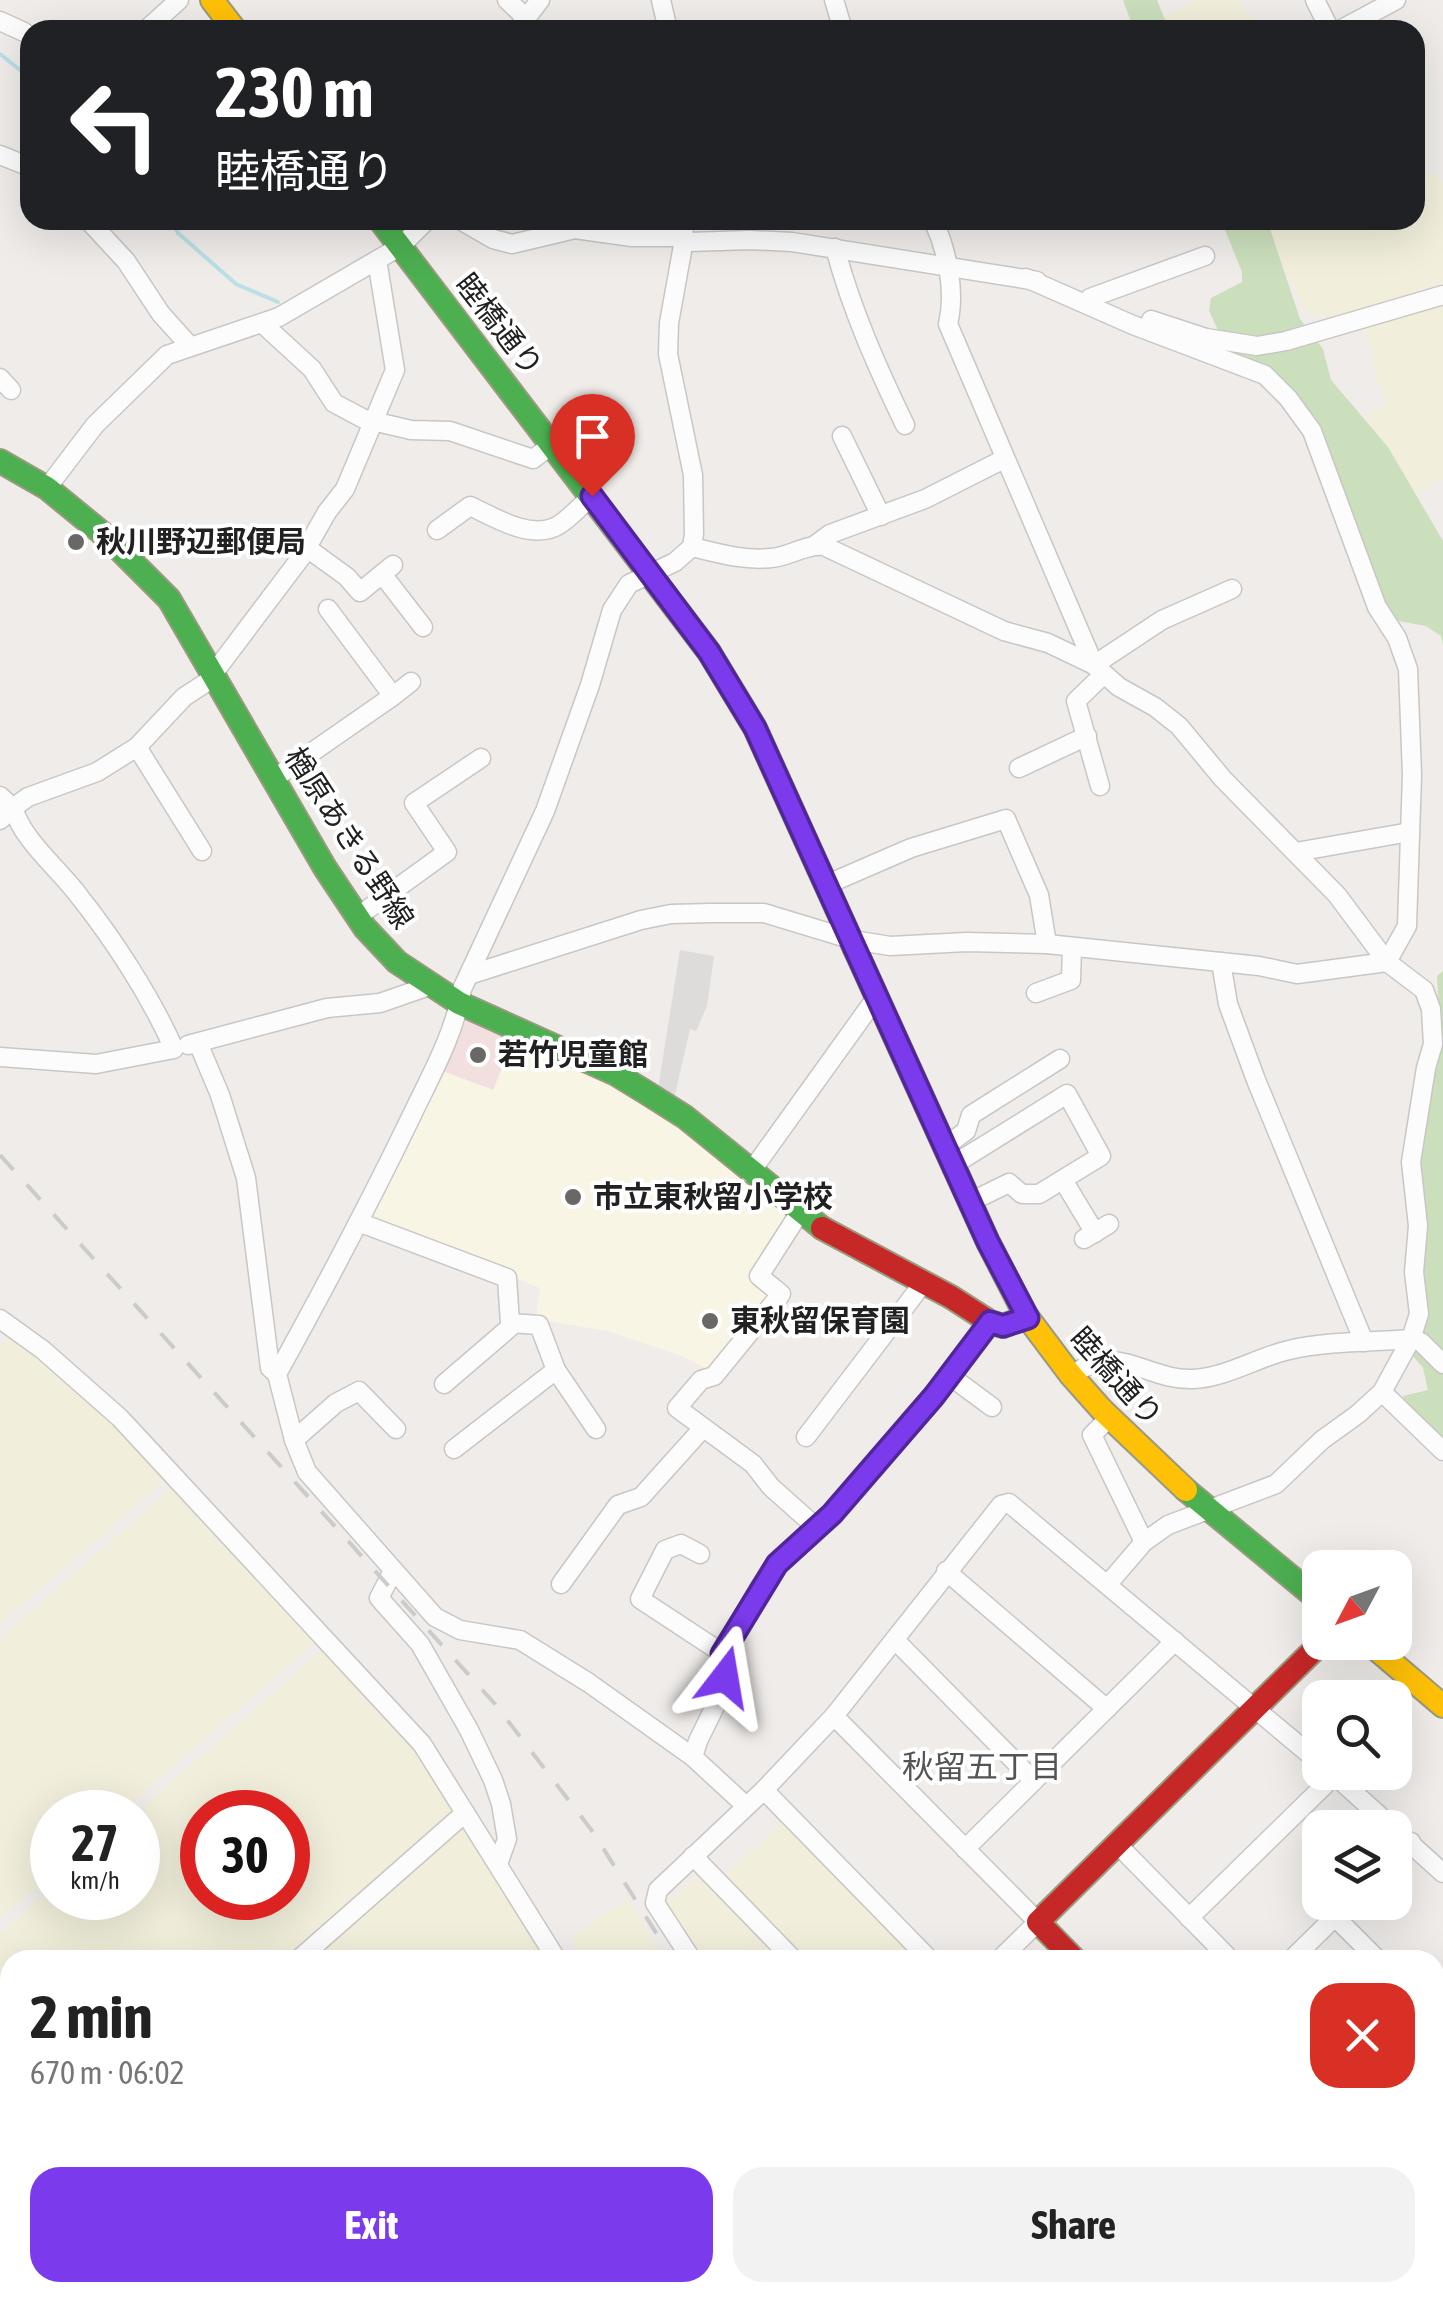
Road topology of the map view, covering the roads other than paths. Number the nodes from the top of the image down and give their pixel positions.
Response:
1 (179, 0) edge
2 (212, 0) edge
3 (1396, 0) edge
4 (157, 20) edge
5 (227, 20) edge
6 (1359, 20) edge
7 (97, 230) edge
8 (388, 230) edge
9 (417, 230) edge
10 (477, 230) edge
11 (570, 230) edge
12 (584, 230) edge
13 (684, 230) edge
14 (936, 230) edge
15 (684, 240) junction
16 (401, 246) junction
17 (835, 248) junction
18 (1205, 256) dead end
19 (377, 260) junction
20 (948, 269) junction
21 (1026, 278) junction
22 (1443, 296) edge
23 (1090, 298) junction
24 (263, 324) junction
25 (189, 345) junction
26 (374, 422) junction
27 (905, 425) dead end
28 (842, 436) dead end
29 (553, 444) junction
30 (1004, 460) junction
31 (4, 468) edge
32 (48, 488) junction
33 (592, 496) junction
34 (881, 516) junction
35 (437, 530) dead end
36 (814, 545) junction
37 (692, 547) junction
38 (307, 548) junction
39 (652, 574) junction
40 (1232, 589) dead end
41 (328, 609) dead end
42 (424, 627) dead end
43 (1099, 670) junction
44 (214, 674) junction
45 (411, 682) dead end
46 (393, 696) junction
47 (1087, 736) junction
48 (137, 747) junction
49 (481, 758) dead end
50 (1019, 768) dead end
51 (272, 780) junction
52 (1100, 786) dead end
53 (4, 808) edge
54 (1410, 832) junction
55 (202, 852) dead end
56 (1296, 852) junction
57 (828, 884) junction
58 (358, 917) junction
59 (852, 940) junction
60 (1047, 944) junction
61 (1072, 947) junction
62 (1222, 962) junction
63 (1387, 962) junction
64 (468, 975) junction
65 (429, 986) junction
66 (1036, 993) dead end
67 (878, 995) junction
68 (460, 1003) junction
69 (198, 1043) junction
70 (174, 1049) junction
71 (0, 1057) edge
72 (1060, 1059) dead end
73 (949, 1156) junction
74 (750, 1173) junction
75 (1063, 1180) junction
76 (970, 1202) junction
77 (800, 1212) junction
78 (361, 1223) junction
79 (1096, 1232) dead end
80 (924, 1282) junction
81 (1028, 1318) junction
82 (0, 1319) edge
83 (990, 1322) junction
84 (515, 1323) junction
85 (1412, 1339) junction
86 (1364, 1342) junction
87 (1443, 1364) edge
88 (556, 1370) junction
89 (277, 1374) junction
90 (950, 1376) junction
91 (1071, 1377) junction
92 (444, 1384) dead end
93 (1382, 1392) junction
94 (992, 1407) dead end
95 (1108, 1419) junction
96 (703, 1428) junction
97 (596, 1429) dead end
98 (396, 1430) dead end
99 (806, 1437) dead end
100 (294, 1440) junction
101 (454, 1449) dead end
102 (1443, 1451) edge
103 (1209, 1507) junction
104 (817, 1528) junction
105 (1144, 1542) junction
106 (700, 1554) dead end
107 (392, 1571) junction
108 (946, 1571) junction
109 (561, 1584) dead end
110 (1108, 1584) junction
111 (1302, 1587) edge
112 (896, 1641) junction
113 (1175, 1641) junction
114 (722, 1654) junction
115 (1304, 1660) edge
116 (1389, 1660) edge
117 (1443, 1706) edge
118 (1107, 1708) junction
119 (1255, 1708) junction
120 (834, 1716) junction
121 (1302, 1747) edge
122 (694, 1757) junction
123 (1034, 1780) junction
124 (764, 1790) junction
125 (1310, 1790) edge
126 (1352, 1790) edge
127 (746, 1806) junction
128 (1375, 1810) edge
129 (466, 1813) junction
130 (1412, 1842) edge
131 (1117, 1844) junction
132 (965, 1849) junction
133 (693, 1856) junction
134 (498, 1864) junction
135 (1443, 1873) edge
136 (1189, 1918) junction
137 (1332, 1920) edge
138 (1340, 1920) edge
139 (1038, 1922) junction
140 (309, 1950) edge
141 (551, 1950) edge
142 (686, 1950) edge
143 (784, 1950) edge
144 (920, 1950) edge
145 (1009, 1950) edge
146 (1065, 1950) edge
147 (1221, 1950) edge
148 (1301, 1950) edge
149 (1368, 1950) edge

1 - 4 street
2 - 5 main road
3 - 6 street
7 - 25 street
8 - 16 main road, 睦橋通り
9 - 16 street
10 - 11 street
12 - 15 street
13 - 15 street
14 - 20 street
15 - 17 street
15 - 37 street
16 - 19 street
16 - 29 main road, 睦橋通り
17 - 20 street
17 - 27 street
18 - 23 street
19 - 24 street
19 - 26 street
20 - 21 street
20 - 30 street
21 - 23 street
21 - 54 street
22 - 23 street
24 - 25 street
24 - 26 street
25 - 32 street
26 - 29 street
26 - 38 street
28 - 34 street
29 - 33 main road, 睦橋通り
30 - 34 street
30 - 43 street
31 - 32 main road, 楢原あきる野線
32 - 44 main road, 楢原あきる野線
33 - 35 street
33 - 39 main road, 睦橋通り
34 - 36 street
36 - 37 street
36 - 43 street
37 - 39 street
38 - 42 street
38 - 44 street
39 - 57 main road, 睦橋通り
39 - 64 street
40 - 43 street
41 - 46 street
43 - 47 street
43 - 56 street
44 - 48 street
44 - 51 main road, 楢原あきる野線
45 - 46 street
46 - 51 street
47 - 50 street
47 - 52 street
48 - 53 street
48 - 55 street
49 - 58 street
51 - 58 main road, 楢原あきる野線
53 - 70 street
54 - 56 street
54 - 63 street
56 - 63 street
57 - 59 main road, 睦橋通り
57 - 60 street
58 - 65 main road, 楢原あきる野線
59 - 60 street
59 - 64 street
59 - 67 main road, 睦橋通り
60 - 61 street
61 - 62 street
61 - 66 street
62 - 63 street
62 - 86 street
63 - 85 street
64 - 68 street
65 - 68 main road, 楢原あきる野線
65 - 69 street
67 - 73 main road, 睦橋通り
67 - 74 street
68 - 74 main road, 楢原あきる野線
68 - 78 street
69 - 70 street
69 - 89 street
70 - 71 street
72 - 73 street
73 - 75 street
73 - 76 main road, 睦橋通り
74 - 77 main road, 楢原あきる野線
75 - 76 street
75 - 79 street
76 - 81 main road, 睦橋通り
77 - 80 main road, 楢原あきる野線
77 - 96 street
78 - 84 street
78 - 89 street
80 - 83 main road, 楢原あきる野線
80 - 99 street
81 - 83 main road
81 - 91 main road, 睦橋通り
82 - 129 street
83 - 90 street
84 - 88 street
84 - 92 street
85 - 86 street
85 - 87 street
85 - 93 street
86 - 91 street
88 - 97 street
88 - 101 street
89 - 100 street
90 - 94 street
90 - 104 street
91 - 95 main road, 睦橋通り
93 - 102 street
93 - 103 street
95 - 103 main road, 睦橋通り
95 - 105 street
96 - 104 street
96 - 109 street
98 - 100 street
100 - 107 street
103 - 105 street
103 - 111 main road, 睦橋通り
104 - 114 street
105 - 110 street
106 - 114 street
107 - 122 street
107 - 134 street
108 - 110 street
108 - 112 street
108 - 118 street
110 - 113 street
112 - 120 street
112 - 123 street
113 - 118 street
113 - 119 street
114 - 122 street
115 - 119 main road
116 - 117 main road
118 - 123 street
119 - 121 street
119 - 131 main road
120 - 124 street
120 - 132 street
122 - 127 street
123 - 132 street
124 - 127 street
124 - 144 street
125 - 136 street
126 - 128 street
127 - 133 street
129 - 134 street
129 - 140 street
130 - 135 street
131 - 136 street
131 - 139 main road
132 - 139 street
133 - 142 street
133 - 143 street
134 - 141 street
136 - 147 street
137 - 148 street
138 - 149 street
139 - 145 street
139 - 146 main road

